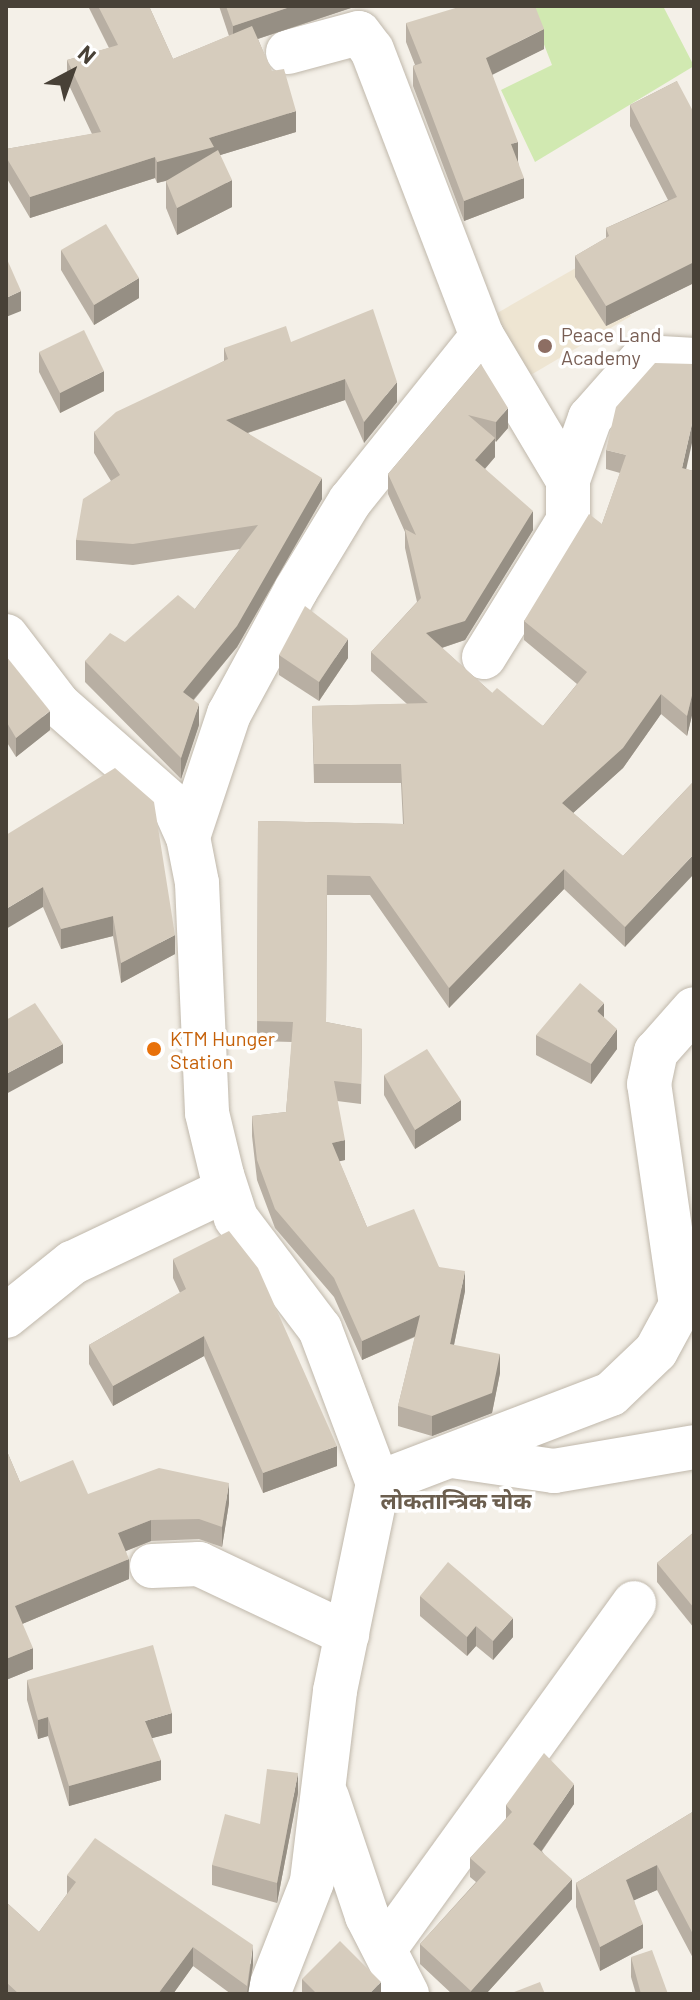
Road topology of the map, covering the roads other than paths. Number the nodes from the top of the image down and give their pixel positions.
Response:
1 (288, 52) dead end
2 (482, 336) junction
3 (694, 360) edge
4 (568, 480) junction
5 (6, 636) edge
6 (484, 657) dead end
7 (188, 837) junction
8 (694, 1009) edge
9 (226, 1190) junction
10 (6, 1316) edge
11 (694, 1447) edge
12 (449, 1456) junction
13 (378, 1483) junction
14 (152, 1566) dead end
15 (634, 1603) dead end
16 (347, 1634) junction
17 (322, 1783) junction
18 (386, 1947) junction
19 (268, 1994) edge
20 (407, 1994) edge

1 - 2 street
2 - 4 street
2 - 7 street
3 - 4 street
4 - 6 street
5 - 7 street
7 - 9 street
8 - 12 street
9 - 10 street
9 - 13 street
11 - 12 street
12 - 13 street
13 - 16 street
14 - 16 street
15 - 18 street
16 - 17 street
17 - 18 street
17 - 19 street
18 - 20 street

